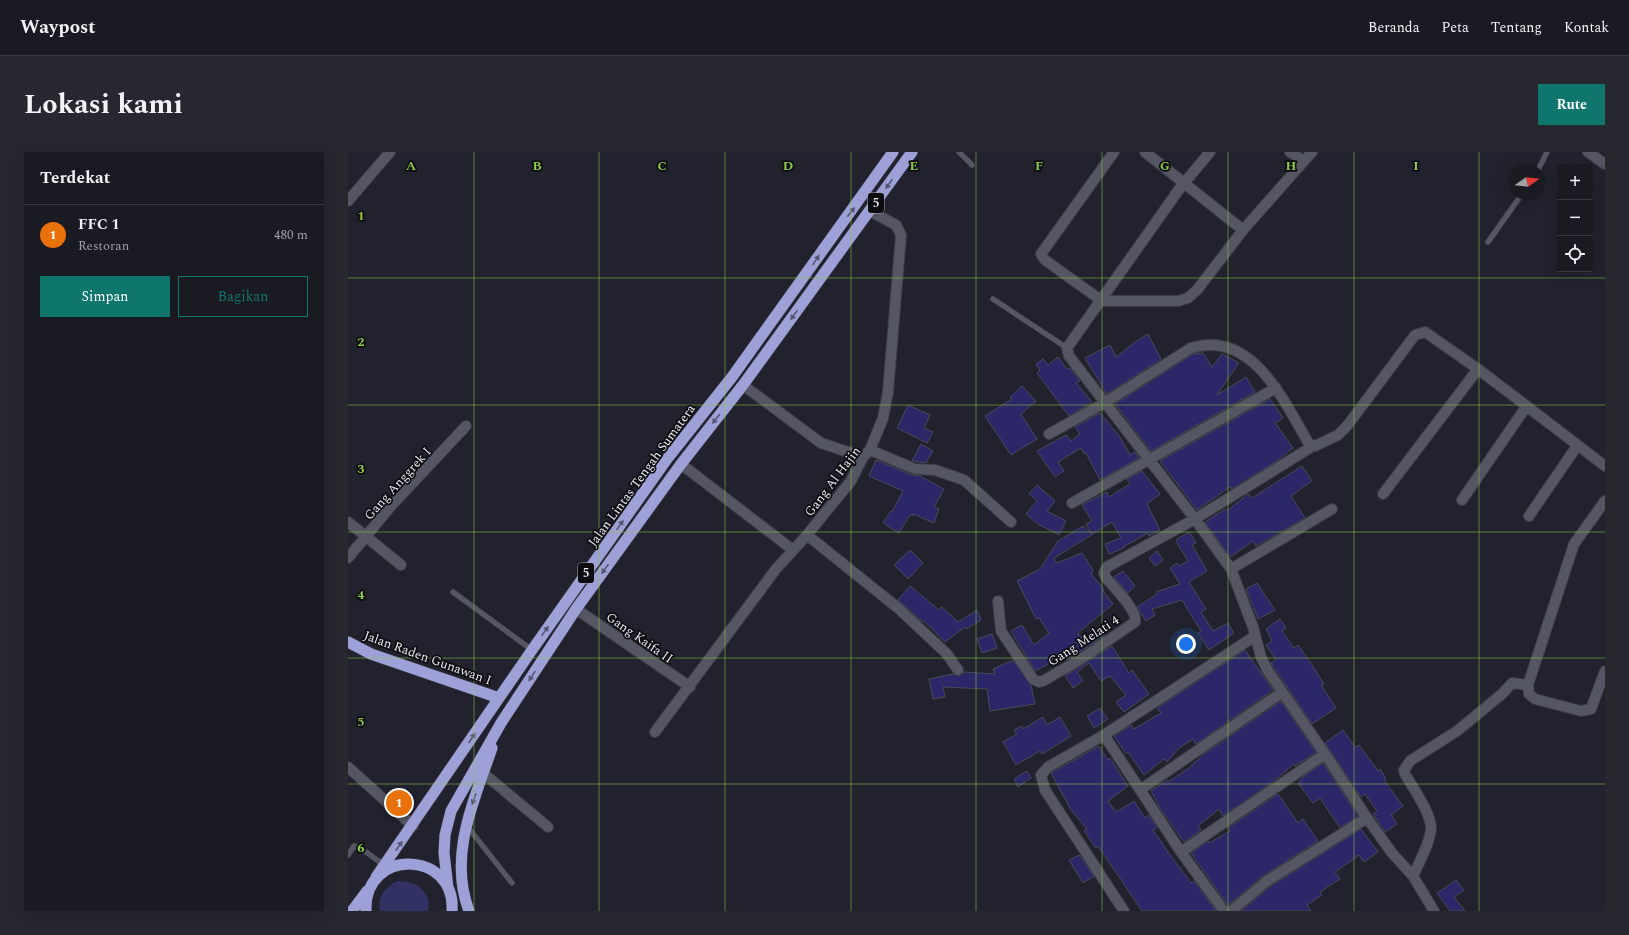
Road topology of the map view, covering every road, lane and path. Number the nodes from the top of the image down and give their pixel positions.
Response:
1 (390, 152) edge
2 (893, 152) edge
3 (912, 152) edge
4 (959, 152) edge
5 (1114, 152) edge
6 (1145, 152) edge
7 (1210, 152) edge
8 (1290, 152) edge
9 (1312, 152) edge
10 (1547, 152) edge
11 (1588, 152) edge
12 (1304, 161) junction
13 (1541, 164) edge
14 (1605, 164) edge
15 (972, 165) dead end
16 (1184, 183) junction
17 (349, 197) edge
18 (1518, 200) edge
19 (870, 211) junction
20 (1242, 230) junction
21 (1488, 242) dead end
22 (993, 299) dead end
23 (1098, 305) junction
24 (1068, 348) junction
25 (1478, 369) junction
26 (743, 385) junction
27 (1276, 388) junction
28 (1106, 402) junction
29 (1526, 407) junction
30 (466, 426) dead end
31 (1049, 434) dead end
32 (1314, 446) junction
33 (1577, 446) junction
34 (867, 454) junction
35 (1149, 461) junction
36 (681, 464) junction
37 (1605, 466) edge
38 (1384, 494) dead end
39 (1462, 500) dead end
40 (1605, 500) edge
41 (1072, 503) dead end
42 (1332, 509) dead end
43 (1529, 516) dead end
44 (1195, 519) junction
45 (348, 522) edge
46 (1011, 522) dead end
47 (807, 535) junction
48 (365, 538) junction
49 (793, 550) junction
50 (348, 558) edge
51 (401, 565) dead end
52 (1231, 569) junction
53 (453, 592) dead end
54 (998, 601) dead end
55 (576, 609) junction
56 (1255, 636) junction
57 (348, 642) edge
58 (532, 650) junction
59 (958, 670) dead end
60 (1605, 671) edge
61 (1528, 685) junction
62 (690, 687) junction
63 (1281, 693) junction
64 (499, 698) junction
65 (501, 723) junction
66 (655, 732) dead end
67 (1104, 735) junction
68 (1324, 754) junction
69 (348, 767) edge
70 (483, 773) junction
71 (1140, 790) junction
72 (1367, 818) junction
73 (466, 825) junction
74 (413, 826) junction
75 (548, 827) dead end
76 (1181, 852) junction
77 (348, 856) edge
78 (385, 865) junction
79 (1413, 876) junction
80 (376, 877) junction
81 (512, 883) dead end
82 (448, 888) junction
83 (356, 908) edge
84 (453, 908) edge
85 (469, 911) edge
86 (1124, 911) edge
87 (1224, 911) edge
88 (1231, 911) edge
89 (1434, 911) edge

1 - 17 street
58 -> 2 highway, Jalan Lintas Tengah Sumatera / 5
3 -> 19 highway, Jalan Lintas Tengah Sumatera / 5
4 - 15 lane
5 - 23 street
6 - 16 street
7 - 16 street
8 - 12 street
9 - 12 street
10 - 13 lane
11 - 14 street
12 - 20 street
16 - 20 street
16 - 23 street
18 - 21 lane
19 -> 26 highway, Jalan Lintas Tengah Sumatera / 5
19 - 34 street, Gang Al Hajin
20 - 23 street
22 - 24 lane
23 - 24 street
24 - 28 street
25 - 29 street
25 - 32 street
25 - 38 street
26 - 34 street
26 -> 36 highway, Jalan Lintas Tengah Sumatera / 5
27 - 28 street
27 - 32 street
27 - 35 street
28 - 31 street
28 - 35 street
29 - 33 street
29 - 39 street
30 - 48 street, Gang Anggrek I
32 - 44 street
33 - 37 street
33 - 43 street
34 - 46 street
34 - 47 street, Gang Al Hajin
35 - 41 street
35 - 44 street
36 - 49 street
36 -> 55 highway, Jalan Lintas Tengah Sumatera / 5
40 - 61 street
42 - 52 street
44 - 52 street
44 - 54 street, Gang Melati 4
45 - 48 street
47 - 49 street, Gang Al Hajin
47 - 59 street
48 - 50 street, Gang Anggrek I
48 - 51 street
49 - 62 street, Gang Al Hajin
52 - 56 street
53 - 58 lane
55 - 62 street, Gang Kaifa II
55 -> 65 highway, Jalan Lintas Tengah Sumatera / 5
56 - 63 street
56 - 67 street
57 - 64 highway, Jalan Raden Gunawan I
58 - 64 highway, Jalan Lintas Tengah Sumatera / 5
60 - 61 street
61 - 79 street
62 - 66 street, Gang Al Hajin
63 - 68 street
63 - 71 street
74 -> 64 highway, Jalan Lintas Tengah Sumatera / 5
65 - 70 highway
65 - 82 highway, Jalan Lintas Tengah Sumatera / 5
67 - 71 street
67 - 86 street
68 - 72 street
68 - 76 street
69 - 74 street
70 -> 73 highway
70 - 75 street
71 - 76 street
72 - 79 street
72 - 88 street
73 - 81 lane
73 - 85 highway
78 -> 74 highway, Jalan Lintas Tengah Sumatera / 5
76 - 87 street
77 - 78 lane
78 - 80 highway, Jalan Lintas Tengah Sumatera / 5
79 - 89 street
80 - 82 highway
80 - 83 highway, Jalan Lintas Tengah Sumatera
82 - 84 highway

